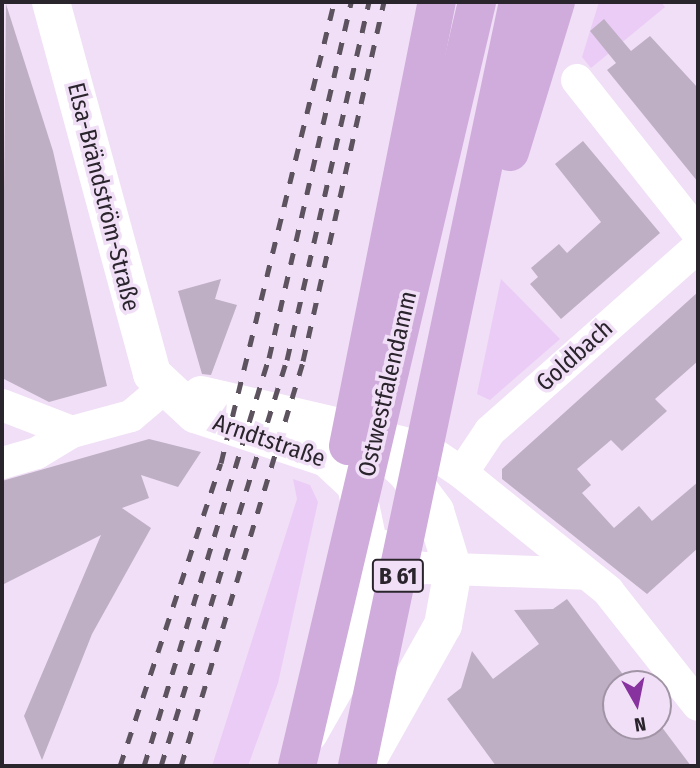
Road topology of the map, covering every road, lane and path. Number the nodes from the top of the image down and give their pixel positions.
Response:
1 (51, 2) edge
2 (437, 2) edge
3 (477, 2) edge
4 (518, 2) edge
5 (556, 2) edge
6 (577, 80) dead end
7 (698, 233) edge
8 (698, 247) edge
9 (462, 282) junction
10 (376, 374) junction
11 (164, 388) junction
12 (2, 405) edge
13 (72, 432) junction
14 (361, 432) junction
15 (2, 463) edge
16 (462, 473) junction
17 (369, 526) junction
18 (453, 570) junction
19 (585, 574) junction
20 (698, 705) edge
21 (298, 759) edge
22 (357, 766) edge
23 (364, 766) edge

1 - 11 street, Elsa-Brändström-Straße
2 - 10 highway
3 - 10 highway, Ostwestfalendamm
4 - 9 highway, Ostwestfalendamm / B 61
5 - 9 highway, B 61
6 - 7 street
8 - 16 street, Goldbach
9 - 22 highway, Ostwestfalendamm / B 61
10 - 21 highway
11 - 13 street
11 - 14 street, Arndtstraße
11 - 17 street, Arndtstraße
12 - 13 street
13 - 15 street
14 - 16 street, Arndtstraße
14 - 18 street, Arndtstraße
16 - 19 street, Arndtstraße
17 - 18 street, Arndtstraße
17 - 21 street
18 - 19 street, Arndtstraße
18 - 23 street
19 - 20 street, Arndtstraße

